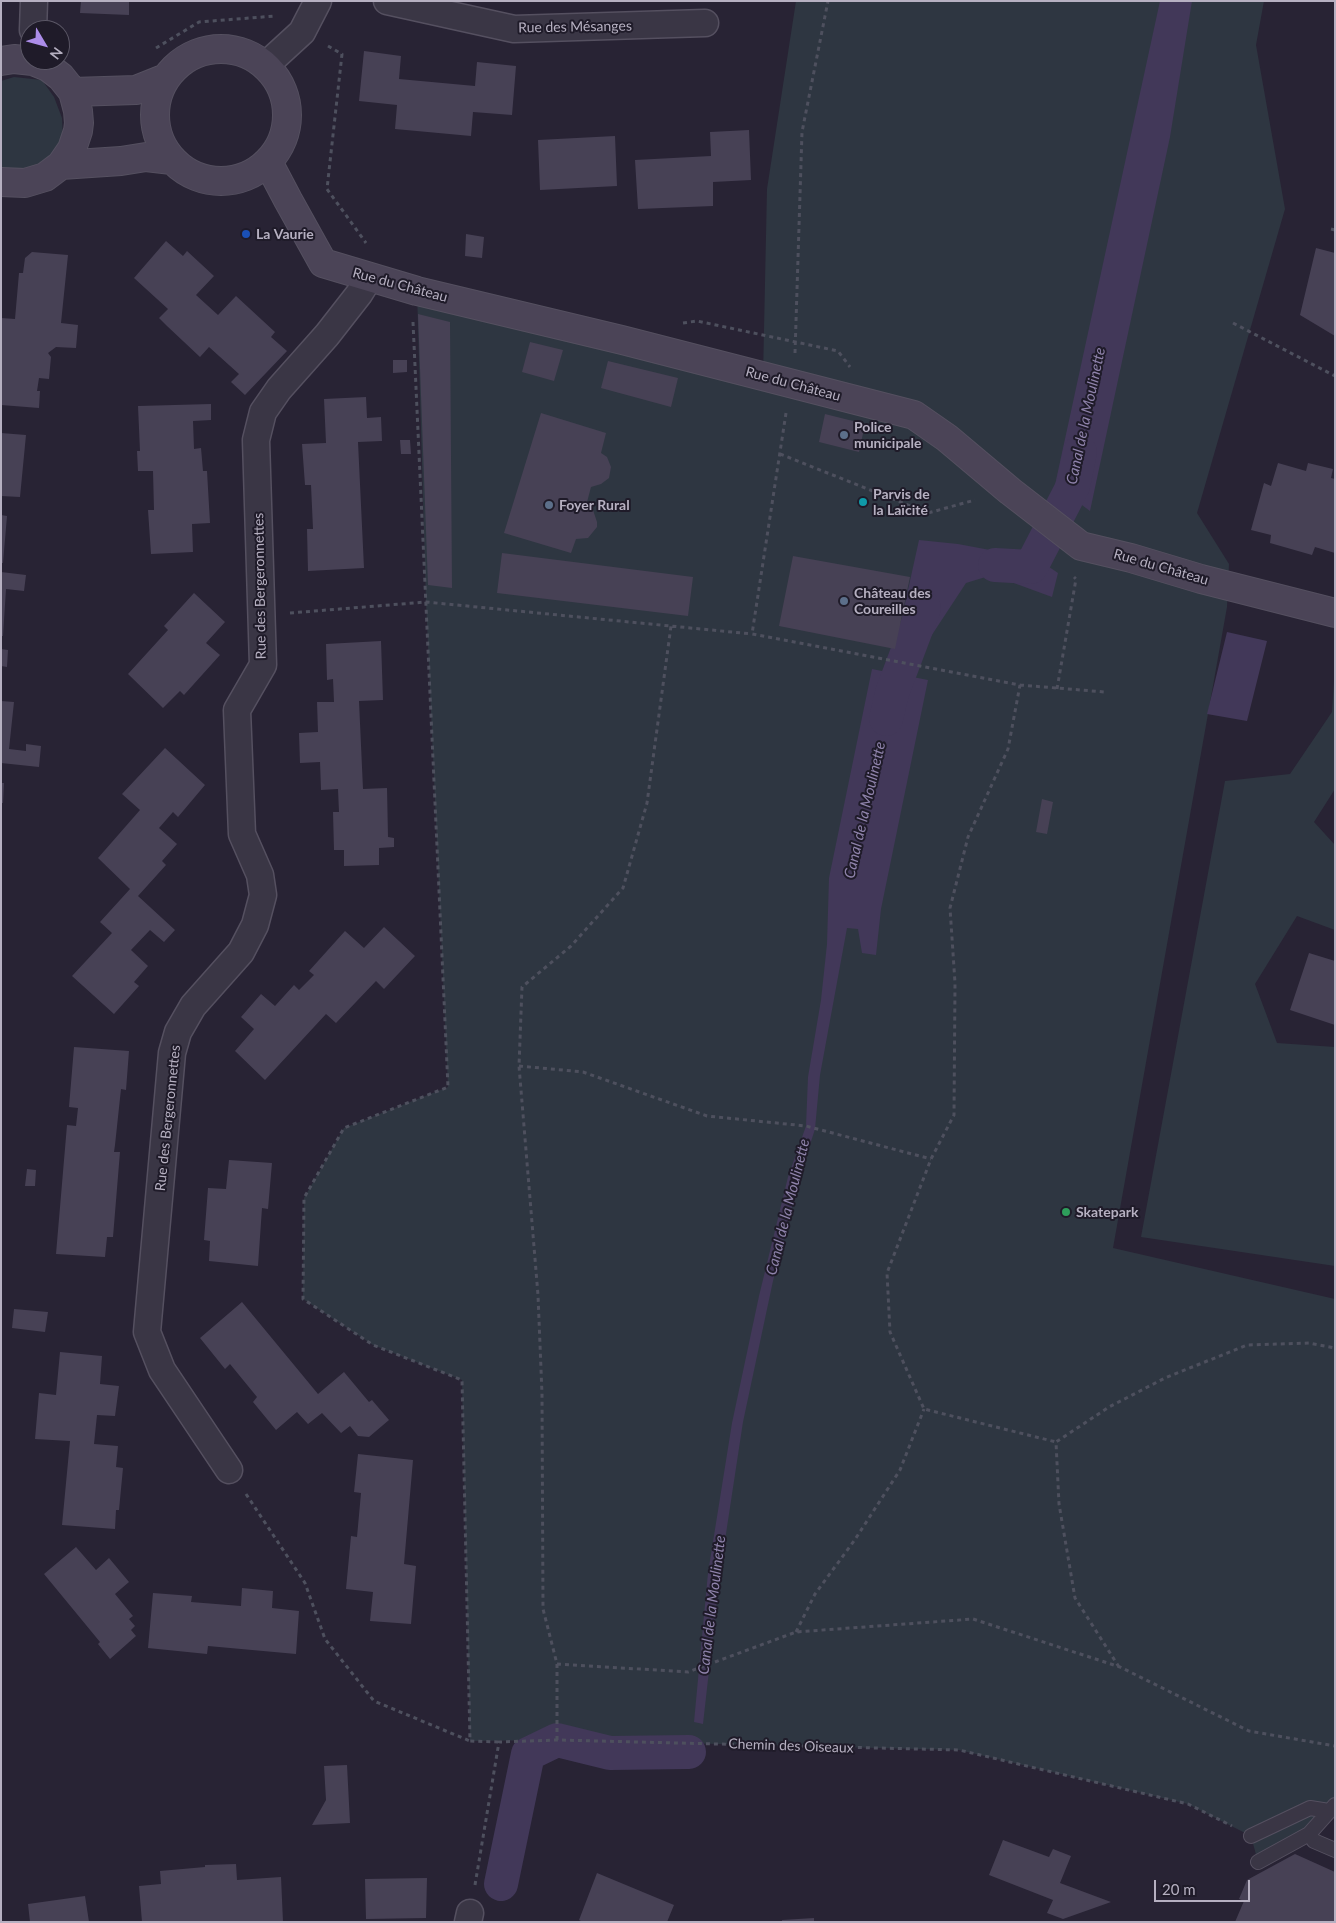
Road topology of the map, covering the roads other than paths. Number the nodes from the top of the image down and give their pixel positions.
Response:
1 (34, 1) edge
2 (318, 1) edge
3 (387, 1) edge
4 (33, 20) edge
5 (705, 23) dead end
6 (20, 59) edge
7 (1, 61) edge
8 (266, 66) junction
9 (52, 70) edge
10 (166, 78) junction
11 (73, 92) junction
12 (172, 160) junction
13 (268, 162) junction
14 (61, 165) junction
15 (2, 185) edge
16 (369, 278) junction
17 (1335, 613) edge
18 (229, 1470) road end
19 (1332, 1808) edge
20 (1309, 1834) junction
21 (1251, 1836) road end
22 (1335, 1850) edge
23 (1258, 1862) dead end

1 - 4 street
2 - 8 street
3 - 5 street, Rue des Mésanges
6 - 7 street
8 - 10 street
8 - 13 street
9 - 11 street
10 - 11 street
10 - 12 street
11 - 14 street
12 - 13 street
12 - 14 street
13 - 16 street, Rue du Château
14 - 15 street
16 - 17 street, Rue du Château
16 - 18 street, Rue des Bergeronnettes
19 - 20 lane
19 - 21 lane
20 - 22 lane
20 - 23 lane

